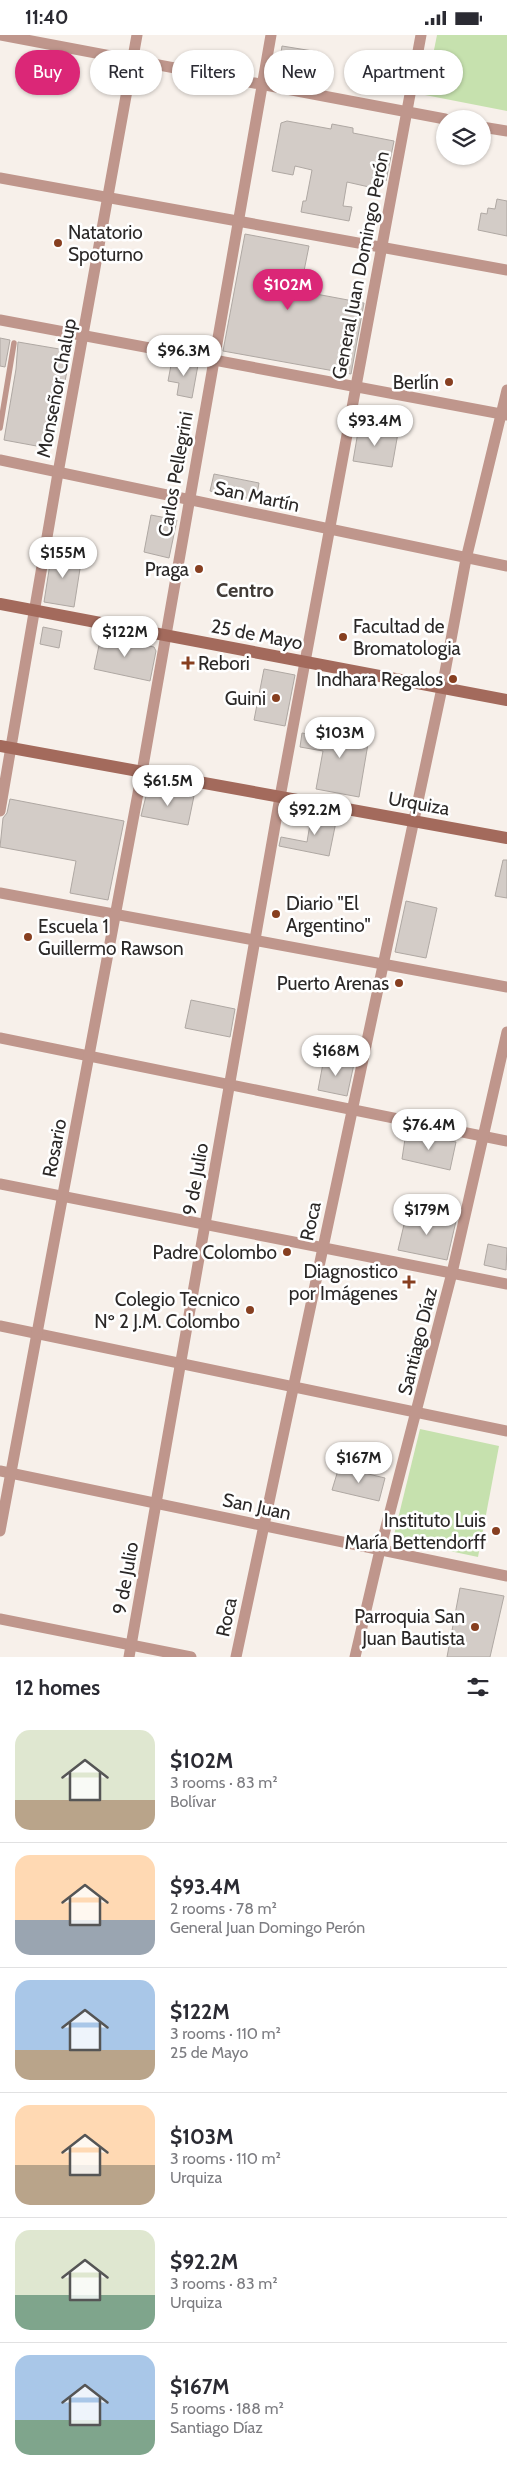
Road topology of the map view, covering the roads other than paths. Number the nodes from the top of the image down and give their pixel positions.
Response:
1 (0, 35) edge
2 (138, 35) edge
3 (271, 35) edge
4 (421, 35) edge
5 (135, 50) edge
6 (90, 52) edge
7 (162, 66) edge
8 (262, 85) junction
9 (127, 95) edge
10 (407, 112) junction
11 (436, 117) edge
12 (491, 128) edge
13 (507, 131) edge
14 (0, 178) edge
15 (109, 197) junction
16 (237, 221) junction
17 (382, 247) junction
18 (507, 270) edge
19 (0, 320) edge
20 (84, 336) junction
21 (14, 343) dead end
22 (213, 360) junction
23 (356, 387) junction
24 (507, 390) edge
25 (504, 415) edge
26 (0, 428) edge
27 (0, 460) edge
28 (58, 473) junction
29 (188, 500) junction
30 (330, 529) junction
31 (466, 559) junction
32 (507, 567) edge
33 (0, 604) edge
34 (36, 611) junction
35 (165, 635) junction
36 (305, 662) junction
37 (442, 688) junction
38 (507, 700) edge
39 (6, 747) edge
40 (142, 772) junction
41 (280, 797) junction
42 (0, 811) edge
43 (413, 821) junction
44 (507, 838) edge
45 (0, 893) edge
46 (115, 914) junction
47 (255, 940) junction
48 (382, 964) junction
49 (507, 987) edge
50 (507, 1032) edge
51 (0, 1037) edge
52 (89, 1056) junction
53 (229, 1084) junction
54 (352, 1109) junction
55 (485, 1136) junction
56 (507, 1141) edge
57 (0, 1184) edge
58 (62, 1197) junction
59 (205, 1224) junction
60 (322, 1249) junction
61 (452, 1273) junction
62 (507, 1284) edge
63 (0, 1327) edge
64 (37, 1334) junction
65 (180, 1364) junction
66 (293, 1387) junction
67 (417, 1413) junction
68 (507, 1431) edge
69 (5, 1472) edge
70 (156, 1503) junction
71 (264, 1525) junction
72 (0, 1531) edge
73 (380, 1549) junction
74 (507, 1576) edge
75 (0, 1619) edge
76 (131, 1645) junction
77 (129, 1657) edge
78 (191, 1657) edge
79 (236, 1657) edge
80 (355, 1657) edge

1 - 6 street
2 - 5 street, Monseñor Chalup
3 - 8 street, Carlos Pellegrini
4 - 10 street, General Juan Domingo Perón
7 - 8 street
8 - 10 street
8 - 16 street, Carlos Pellegrini
9 - 15 street, Monseñor Chalup
10 - 11 street
10 - 17 street, General Juan Domingo Perón
12 - 13 street
14 - 15 street
15 - 16 street
15 - 20 street, Monseñor Chalup
16 - 17 street
16 - 22 street, Carlos Pellegrini
17 - 18 street
17 - 23 street, General Juan Domingo Perón
19 - 20 street
20 - 22 street
20 - 28 street, Monseñor Chalup
21 - 26 lane
22 - 23 street
22 - 29 street, Carlos Pellegrini
23 - 25 street
23 - 30 street, General Juan Domingo Perón
24 - 25 street, Roca
25 - 31 street, Roca
27 - 28 street, San Martín
28 - 29 street, San Martín
28 - 34 street, Monseñor Chalup
29 - 30 street, San Martín
29 - 35 street, Carlos Pellegrini
30 - 31 street, San Martín
30 - 36 street, General Juan Domingo Perón
31 - 32 street, San Martín
31 - 37 street, Roca
33 - 34 street, 25 de Mayo
34 - 35 street, 25 de Mayo
34 - 39 street, Monseñor Chalup
35 - 36 street, 25 de Mayo
35 - 40 street, Carlos Pellegrini
36 - 37 street, 25 de Mayo
36 - 41 street, General Juan Domingo Perón
37 - 38 street, 25 de Mayo
37 - 43 street, Roca
39 - 40 street, Urquiza
39 - 42 street, Monseñor Chalup
40 - 41 street, Urquiza
40 - 46 street, Rosario
41 - 43 street, Urquiza
41 - 47 street, 9 de Julio
43 - 44 street, Urquiza
43 - 48 street, Roca
45 - 46 street
46 - 47 street
46 - 52 street, Rosario
47 - 48 street
47 - 53 street, 9 de Julio
48 - 49 street
48 - 54 street, Roca
50 - 55 street, Santiago Díaz
51 - 52 street
52 - 53 street
52 - 58 street, Rosario
53 - 54 street
53 - 59 street, 9 de Julio
54 - 55 street
54 - 60 street, Roca
55 - 56 street
55 - 61 street, Santiago Díaz
57 - 58 street
58 - 59 street
58 - 64 street, Rosario
59 - 60 street
59 - 65 street, 9 de Julio
60 - 61 street
60 - 66 street, Roca
61 - 62 street
61 - 67 street, Santiago Díaz
63 - 64 street
64 - 65 street
64 - 69 street, Rosario
65 - 66 street
65 - 70 street, 9 de Julio
66 - 67 street
66 - 71 street, Roca
67 - 68 street
67 - 73 street, Santiago Díaz
69 - 70 street, San Juan
69 - 72 street, Rosario
70 - 71 street, San Juan
70 - 76 street, 9 de Julio
71 - 73 street, San Juan
71 - 79 street, Roca
73 - 74 street, San Juan
73 - 80 street, Santiago Díaz
75 - 76 street
76 - 77 street, 9 de Julio
76 - 78 street

